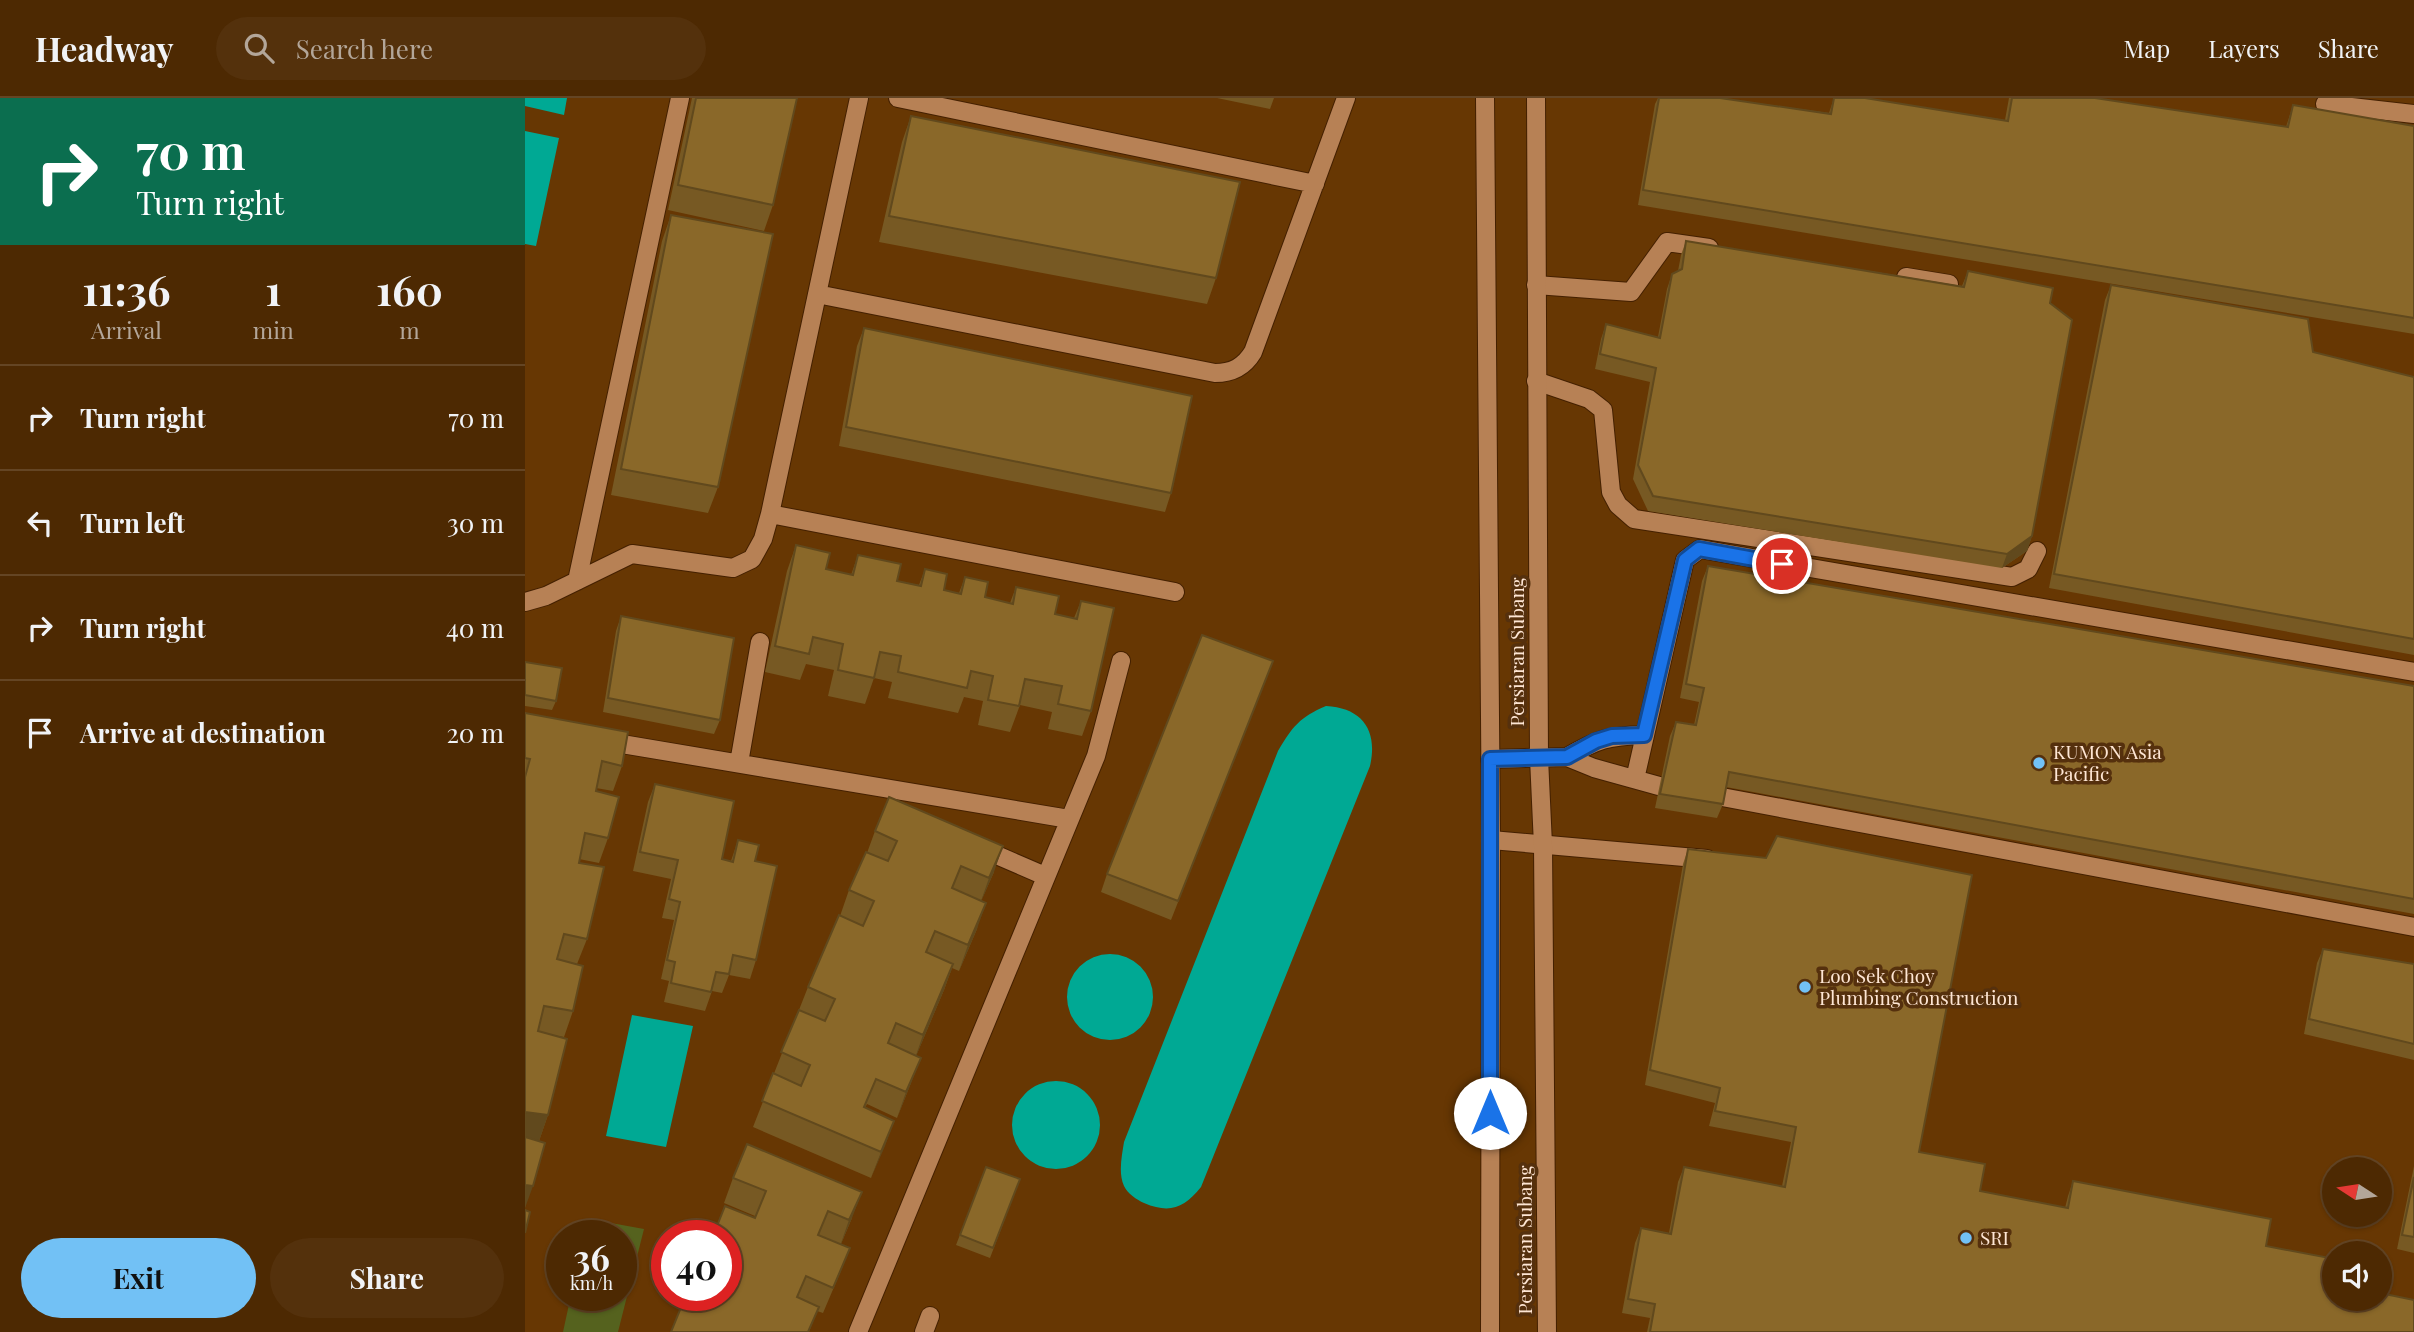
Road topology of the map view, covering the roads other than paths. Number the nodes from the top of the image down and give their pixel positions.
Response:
1 (680, 98) edge
2 (859, 98) edge
3 (898, 98) edge
4 (1346, 98) edge
5 (1485, 98) edge
6 (1536, 98) edge
7 (2325, 104) dead end
8 (2414, 114) edge
9 (1315, 184) junction
10 (1721, 250) edge
11 (1895, 276) edge
12 (1949, 284) edge
13 (1536, 285) junction
14 (817, 294) junction
15 (1536, 381) junction
16 (770, 514) junction
17 (2037, 551) edge
18 (577, 581) junction
19 (1175, 592) dead end
20 (525, 601) edge
21 (760, 642) dead end
22 (1121, 662) dead end
23 (2414, 672) edge
24 (1644, 735) junction
25 (592, 738) edge
26 (1567, 757) junction
27 (1539, 758) junction
28 (1490, 759) junction
29 (739, 763) junction
30 (1635, 779) junction
31 (1659, 786) edge
32 (1722, 797) edge
33 (1069, 819) junction
34 (959, 839) edge
35 (1491, 840) junction
36 (1543, 845) junction
37 (1720, 861) edge
38 (1045, 876) junction
39 (2414, 927) edge
40 (858, 1332) edge
41 (1490, 1332) edge
42 (1547, 1332) edge

1 - 18 street
2 - 14 street
3 - 9 street
4 - 9 street
5 - 28 street, Persiaran Subang
6 - 13 street, Persiaran Subang
7 - 8 street
9 - 14 street
10 - 13 street
11 - 12 street
13 - 15 street, Persiaran Subang
14 - 16 street
15 - 17 street
15 - 27 street, Persiaran Subang
16 - 18 street
16 - 19 street
18 - 20 street
21 - 29 street
22 - 33 street
23 - 24 street
24 - 26 street
24 - 30 street
25 - 29 street
26 - 27 street
26 - 30 street
27 - 28 street
27 - 36 street, Persiaran Subang
28 - 35 street, Persiaran Subang
29 - 33 street
30 - 31 street
32 - 39 street
33 - 38 street
34 - 38 street
35 - 36 street
35 - 41 street, Persiaran Subang
36 - 37 street
36 - 42 street, Persiaran Subang
38 - 40 street

